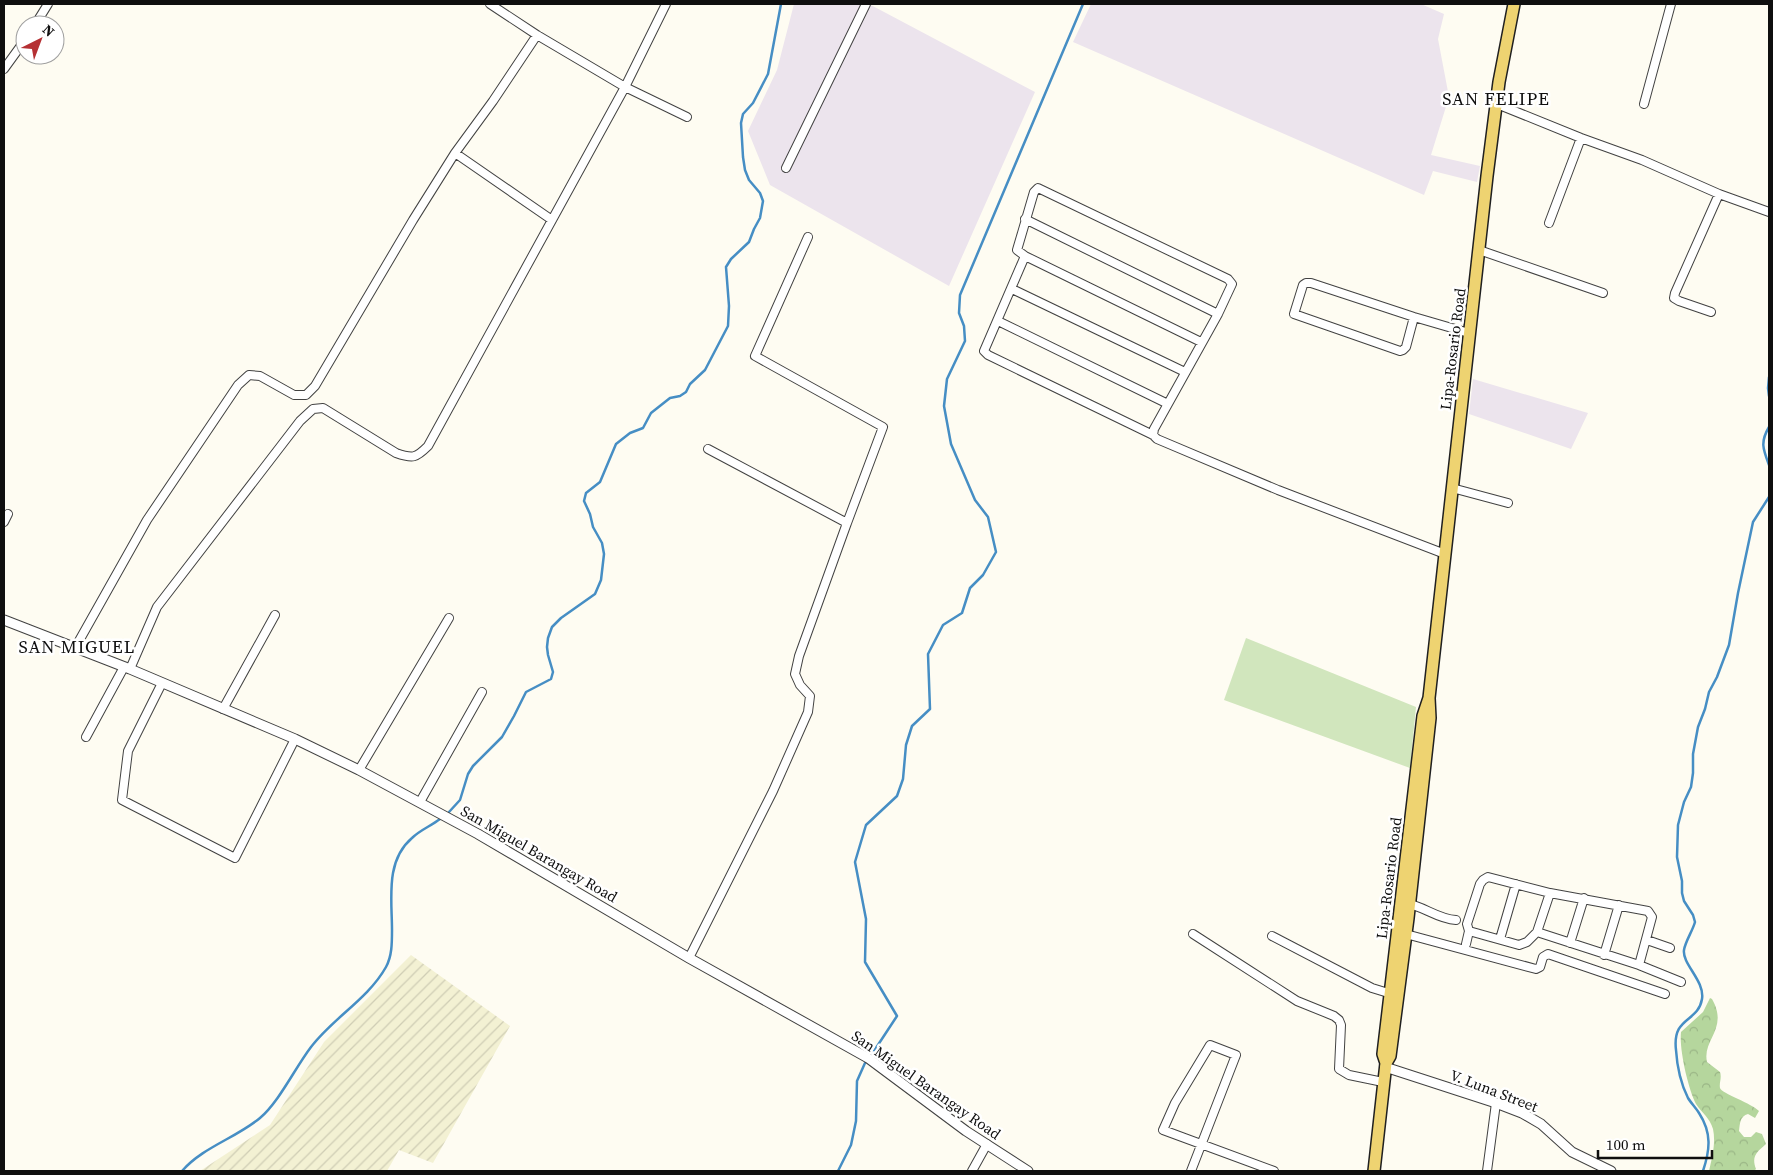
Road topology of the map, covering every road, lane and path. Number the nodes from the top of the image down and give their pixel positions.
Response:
1 (48, 4) edge
2 (490, 4) edge
3 (666, 4) edge
4 (866, 4) edge
5 (1514, 4) edge
6 (1671, 4) edge
7 (41, 15) edge
8 (537, 35) junction
9 (15, 54) edge
10 (4, 69) edge
11 (624, 87) junction
12 (1497, 104) junction
13 (1644, 104) dead end
14 (687, 117) dead end
15 (1582, 138) junction
16 (455, 153) junction
17 (786, 168) dead end
18 (1719, 194) junction
19 (1769, 212) edge
20 (1025, 219) junction
21 (552, 220) junction
22 (1549, 223) dead end
23 (808, 237) dead end
24 (1479, 250) junction
25 (1025, 256) junction
26 (1012, 289) junction
27 (1603, 293) dead end
28 (1712, 312) dead end
29 (1218, 314) junction
30 (1414, 317) junction
31 (998, 321) junction
32 (1469, 333) junction
33 (1201, 342) junction
34 (1185, 372) junction
35 (1168, 404) junction
36 (1153, 435) junction
37 (708, 449) dead end
38 (1452, 488) junction
39 (1508, 502) dead end
40 (8, 514) dead end
41 (4, 522) edge
42 (847, 523) junction
43 (1445, 554) junction
44 (275, 616) dead end
45 (449, 618) dead end
46 (4, 620) edge
47 (75, 648) junction
48 (127, 668) junction
49 (162, 683) junction
50 (482, 692) dead end
51 (223, 709) junction
52 (86, 737) dead end
53 (295, 739) junction
54 (358, 770) junction
55 (420, 802) junction
56 (1516, 884) junction
57 (1550, 893) junction
58 (1584, 898) junction
59 (1405, 903) junction
60 (1619, 904) junction
61 (1468, 928) junction
62 (1537, 932) junction
63 (1402, 933) junction
64 (1193, 934) dead end
65 (1272, 936) dead end
66 (1500, 939) junction
67 (1647, 940) junction
68 (1570, 943) junction
69 (1466, 944) dead end
70 (1670, 948) dead end
71 (1604, 954) junction
72 (689, 958) junction
73 (1638, 965) junction
74 (1682, 982) dead end
75 (1393, 993) junction
76 (1665, 994) dead end
77 (1385, 1065) junction
78 (1384, 1082) junction
79 (1496, 1103) junction
80 (987, 1144) junction
81 (1200, 1144) junction
82 (972, 1171) edge
83 (1028, 1171) edge
84 (1191, 1171) edge
85 (1274, 1171) edge
86 (1374, 1171) edge
87 (1487, 1171) edge
88 (1611, 1171) edge

1 - 7 street
2 - 8 street
3 - 11 street
4 - 17 street
5 - 12 main road, Lipa-Rosario Road
6 - 13 street
8 - 11 street
8 - 16 street
9 - 10 street
11 - 14 street
11 - 21 street
12 - 15 street
12 - 24 main road, Lipa-Rosario Road
15 - 18 street
15 - 22 street
16 - 21 street
16 - 47 street
18 - 19 street
18 - 28 street
20 - 25 street
20 - 29 street
20 - 29 street
21 - 48 street
23 - 42 street
24 - 27 street
24 - 32 main road, Lipa-Rosario Road
25 - 26 street
25 - 33 street
26 - 31 street
26 - 34 street
29 - 33 street
30 - 30 street
30 - 32 street
31 - 35 street
31 - 36 street
32 - 38 main road, Lipa-Rosario Road
33 - 34 street
34 - 35 street
35 - 36 street
36 - 43 street
37 - 42 street
38 - 39 street
38 - 43 main road, Lipa-Rosario Road
40 - 41 street
42 - 72 street
43 - 59 main road, Lipa-Rosario Road
44 - 51 street
45 - 54 street
46 - 47 street, San Miguel Barangay Road
47 - 48 street, San Miguel Barangay Road
48 - 49 street, San Miguel Barangay Road
48 - 52 street
49 - 51 street, San Miguel Barangay Road
49 - 53 street
50 - 55 street
51 - 53 street, San Miguel Barangay Road
53 - 54 street, San Miguel Barangay Road
54 - 55 street, San Miguel Barangay Road
55 - 72 street, San Miguel Barangay Road
56 - 57 street
56 - 61 street
56 - 66 street
57 - 58 street
57 - 62 street
58 - 60 street
58 - 68 street
59 - 61 street
59 - 63 main road, Lipa-Rosario Road
60 - 67 street
60 - 71 street
61 - 66 street
61 - 69 street
62 - 66 street
62 - 68 street
63 - 75 main road, Lipa-Rosario Road
63 - 76 street
64 - 78 street
65 - 75 street
67 - 70 street
67 - 73 street
68 - 71 street
71 - 73 street
72 - 80 street, San Miguel Barangay Road
73 - 74 street
75 - 77 main road, Lipa-Rosario Road
77 - 78 main road, Lipa-Rosario Road
77 - 79 street, V. Luna Street
78 - 86 main road, Lipa-Rosario Road
79 - 87 street
79 - 88 street, V. Luna Street
80 - 82 street
80 - 83 street, San Miguel Barangay Road
81 - 81 street
81 - 84 street
81 - 85 street

